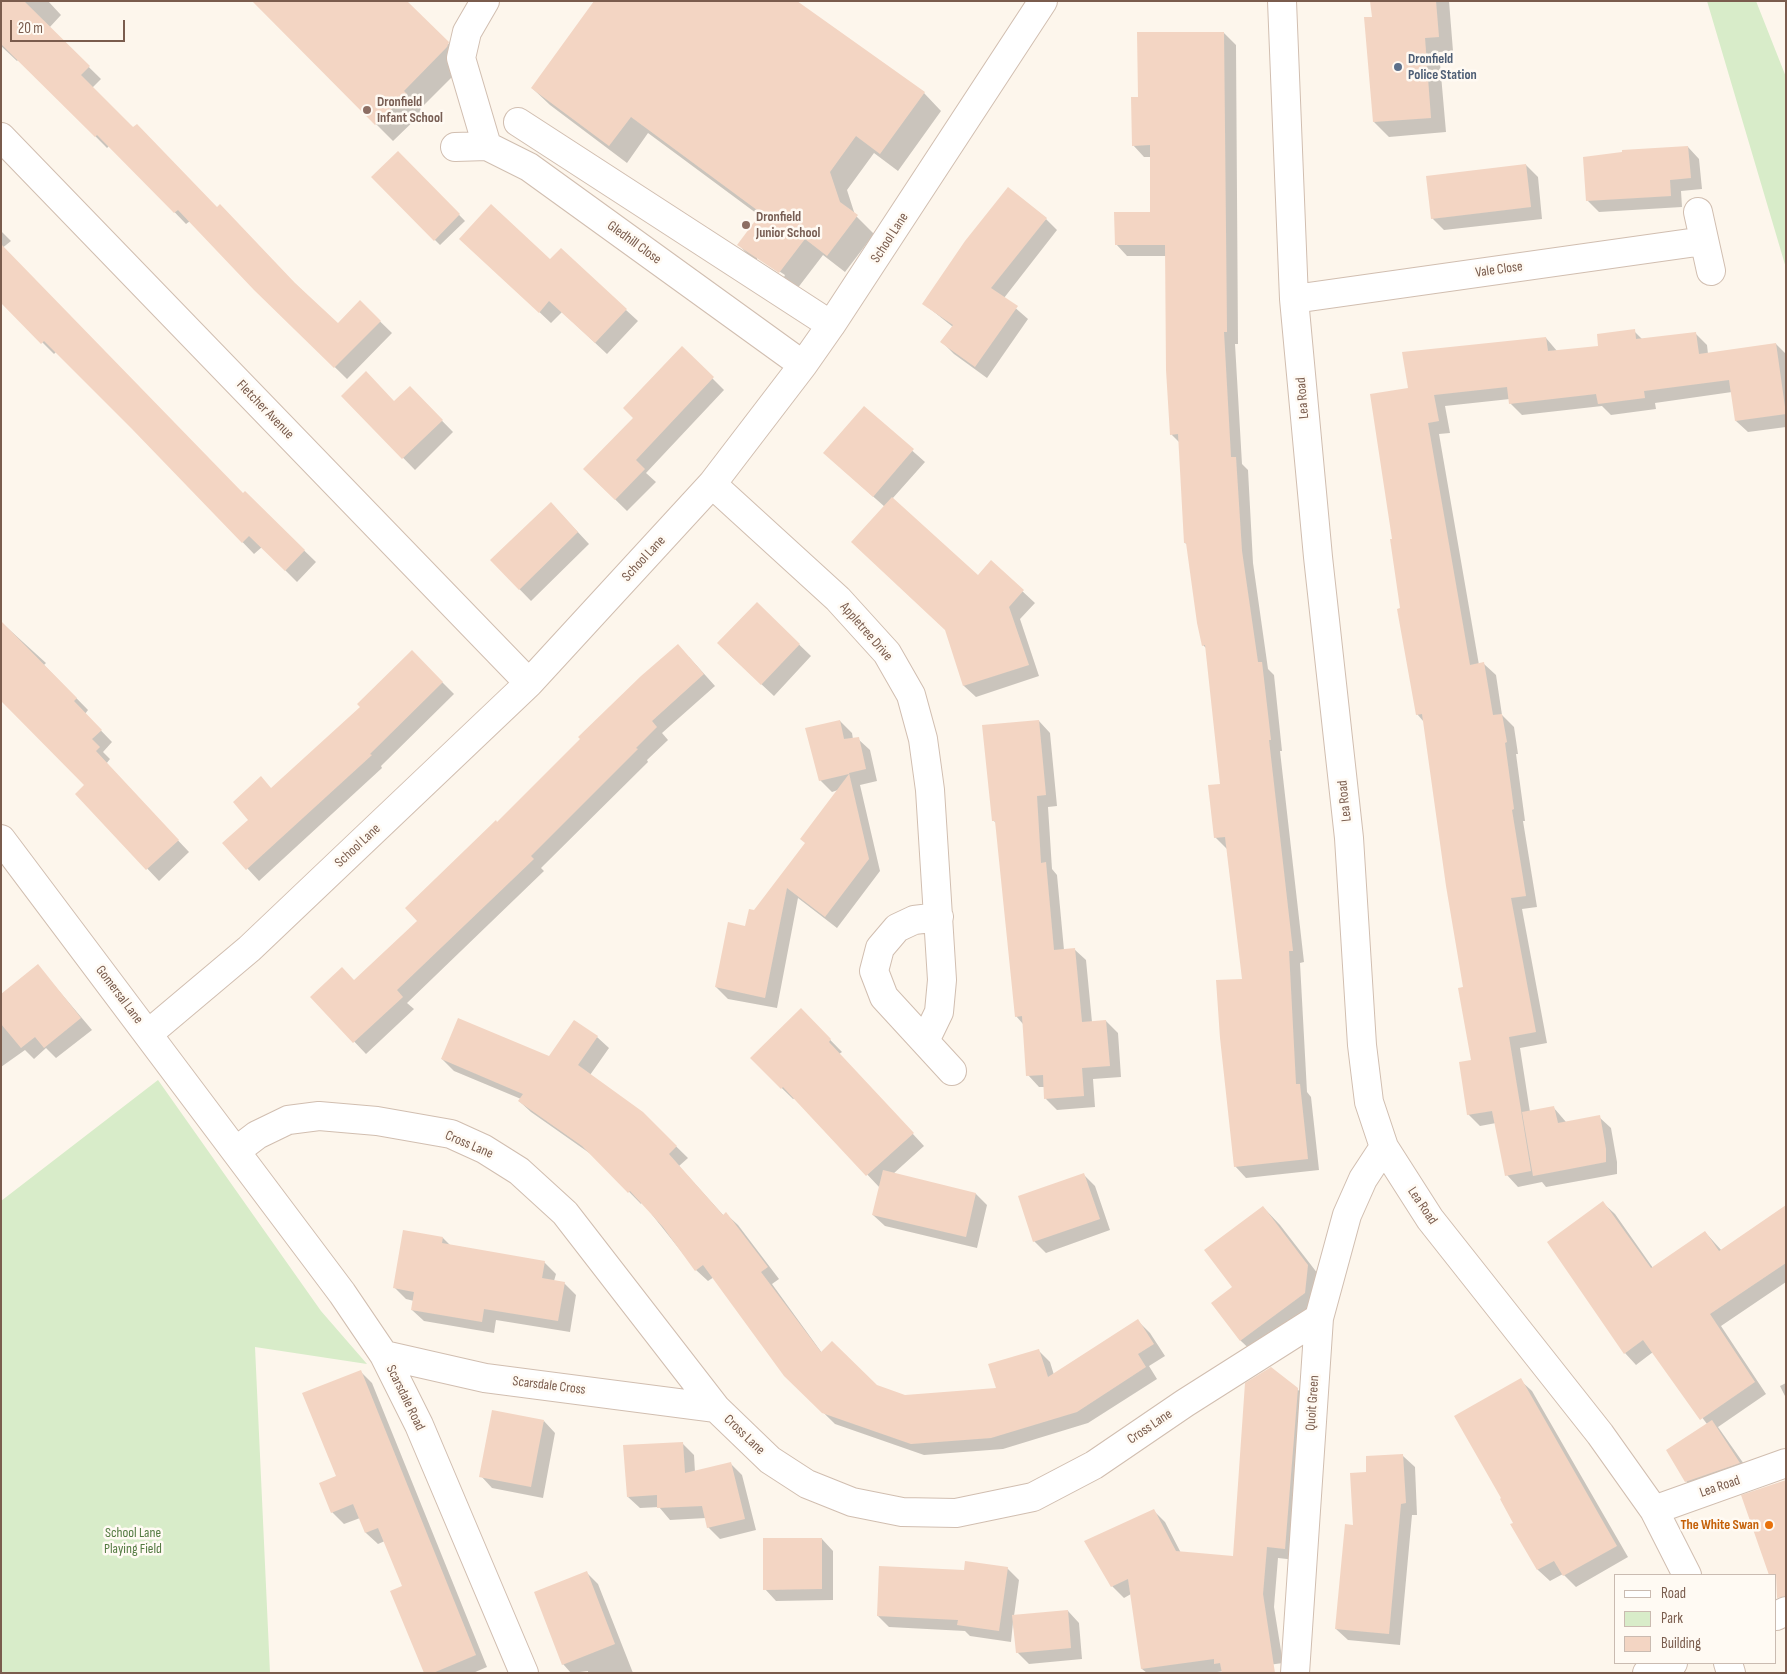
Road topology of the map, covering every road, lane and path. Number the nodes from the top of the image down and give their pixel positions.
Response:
1 (485, 1) edge
2 (1043, 1) edge
3 (1282, 1) edge
4 (518, 122) dead end
5 (1, 137) edge
6 (455, 146) dead end
7 (488, 146) junction
8 (1698, 212) dead end
9 (1704, 241) junction
10 (1711, 271) dead end
11 (1294, 298) junction
12 (831, 325) junction
13 (803, 366) junction
14 (712, 484) junction
15 (529, 683) junction
16 (6, 856) edge
17 (939, 917) junction
18 (148, 1034) junction
19 (925, 1041) junction
20 (952, 1071) dead end
21 (1384, 1147) junction
22 (236, 1151) junction
23 (1319, 1318) junction
24 (384, 1355) junction
25 (716, 1408) junction
26 (1786, 1463) edge
27 (1654, 1510) junction
28 (1686, 1574) edge
29 (1670, 1664) edge
30 (524, 1673) edge
31 (1295, 1673) edge
32 (1647, 1673) edge

1 - 7 street
2 - 12 street, School Lane
3 - 11 street, Lea Road
4 - 12 street
5 - 15 street, Fletcher Avenue
6 - 7 street, Gledhill Close
7 - 13 street, Gledhill Close
8 - 9 street
9 - 10 street
9 - 11 street, Vale Close
11 - 21 street, Lea Road
12 - 13 street, School Lane
13 - 14 street, School Lane
14 - 15 street, School Lane
14 - 17 street, Appletree Drive
15 - 18 street, School Lane
16 - 18 street, Gomersal Lane
17 - 19 street, Appletree Drive
17 - 19 street
18 - 22 street, Gomersal Lane
19 - 20 street
21 - 23 street, Quoit Green
21 - 27 street, Lea Road
22 - 24 street, Scarsdale Road
22 - 25 street, Cross Lane
23 - 25 street, Cross Lane
23 - 31 street, Quoit Green
24 - 25 street, Scarsdale Cross
24 - 30 street, Scarsdale Road
26 - 27 street, Lea Road
27 - 28 street, Lea Road
29 - 32 street

